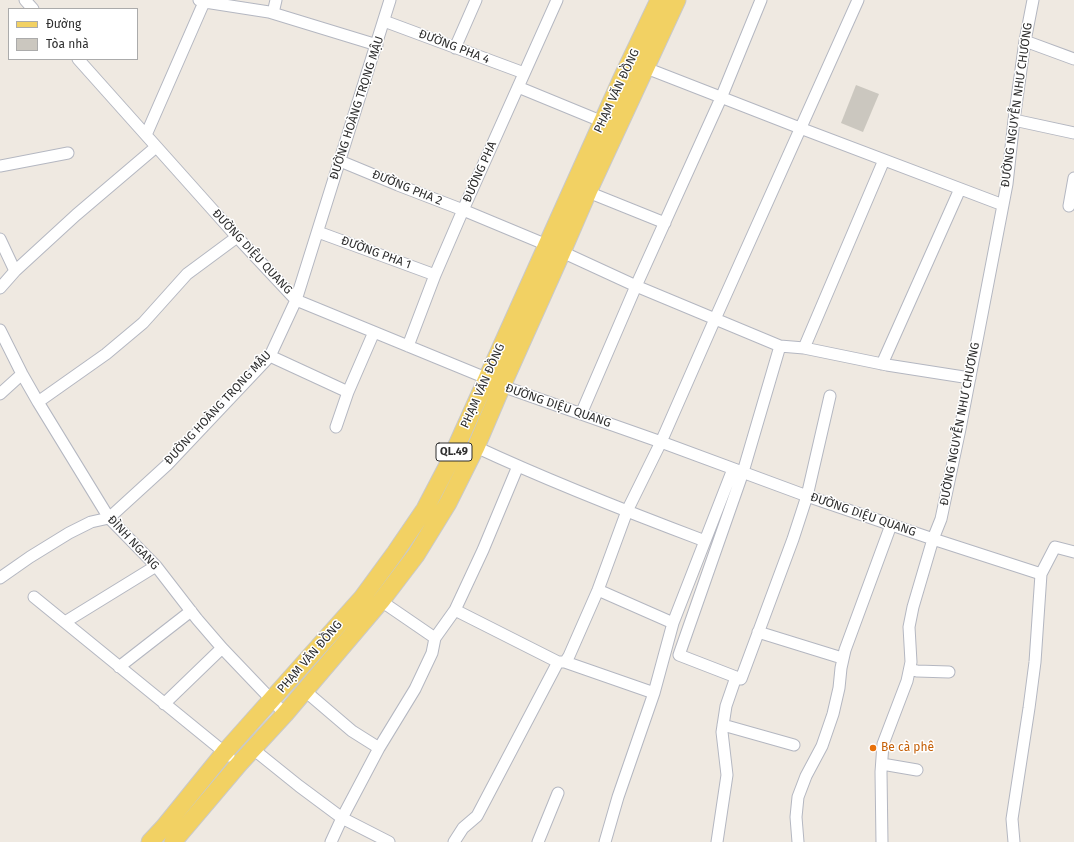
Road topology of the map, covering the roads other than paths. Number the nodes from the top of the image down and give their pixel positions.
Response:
1 (25, 0) edge
2 (276, 0) edge
3 (390, 0) edge
4 (476, 0) edge
5 (557, 0) edge
6 (659, 0) edge
7 (677, 0) edge
8 (761, 0) edge
9 (858, 0) edge
10 (1032, 0) edge
11 (203, 1) edge
12 (32, 8) edge
13 (272, 13) junction
14 (384, 21) junction
15 (1025, 41) junction
16 (377, 45) junction
17 (455, 48) junction
18 (1074, 59) edge
19 (79, 60) edge
20 (646, 68) junction
21 (524, 73) junction
22 (518, 87) junction
23 (721, 98) junction
24 (1014, 120) junction
25 (603, 122) junction
26 (618, 128) junction
27 (800, 128) junction
28 (1074, 133) edge
29 (146, 135) junction
30 (156, 146) junction
31 (68, 153) dead end
32 (884, 160) junction
33 (340, 161) junction
34 (0, 166) edge
35 (1074, 178) edge
36 (960, 189) junction
37 (588, 192) junction
38 (1003, 205) junction
39 (1069, 206) dead end
40 (463, 210) junction
41 (664, 223) junction
42 (318, 232) junction
43 (236, 237) junction
44 (0, 239) edge
45 (555, 249) junction
46 (15, 271) junction
47 (435, 275) junction
48 (636, 286) junction
49 (0, 288) edge
50 (296, 300) junction
51 (715, 319) junction
52 (0, 330) edge
53 (374, 332) junction
54 (408, 346) junction
55 (780, 346) junction
56 (804, 348) junction
57 (270, 356) junction
58 (882, 364) junction
59 (22, 374) junction
60 (486, 378) junction
61 (970, 378) junction
62 (502, 386) junction
63 (348, 392) junction
64 (0, 394) edge
65 (830, 396) dead end
66 (38, 402) junction
67 (581, 414) junction
68 (336, 427) dead end
69 (661, 442) junction
70 (476, 447) junction
71 (518, 466) junction
72 (738, 471) junction
73 (807, 496) junction
74 (627, 511) junction
75 (109, 518) junction
76 (891, 525) junction
77 (933, 539) junction
78 (705, 541) junction
79 (1074, 552) edge
80 (156, 566) junction
81 (1041, 574) junction
82 (0, 578) edge
83 (598, 590) junction
84 (34, 597) dead end
85 (381, 601) junction
86 (455, 610) junction
87 (191, 611) junction
88 (65, 622) junction
89 (673, 623) junction
90 (758, 632) junction
91 (435, 638) junction
92 (222, 648) junction
93 (842, 658) junction
94 (561, 662) junction
95 (119, 667) junction
96 (910, 669) junction
97 (949, 672) dead end
98 (736, 677) junction
99 (304, 690) junction
100 (654, 693) junction
101 (272, 700) junction
102 (164, 704) junction
103 (285, 714) junction
104 (723, 725) junction
105 (794, 745) dead end
106 (379, 748) junction
107 (253, 749) junction
108 (224, 753) junction
109 (239, 764) junction
110 (882, 764) junction
111 (917, 770) dead end
112 (558, 793) dead end
113 (342, 818) junction
114 (150, 842) edge
115 (173, 842) edge
116 (331, 842) edge
117 (389, 842) edge
118 (454, 842) edge
119 (538, 842) edge
120 (605, 842) edge
121 (716, 842) edge
122 (798, 842) edge
123 (882, 842) edge
124 (1014, 842) edge

1 - 12 street
2 - 13 street
3 - 14 street, ĐƯỜNG HOÀNG TRỌNG MẬU
4 - 17 street
5 - 21 street, ĐƯỜNG PHA
6 - 25 main road, PHẠM VĂN ĐỒNG / QL.49
7 - 20 main road, PHẠM VĂN ĐỒNG / QL.49
8 - 23 street
9 - 27 street
10 - 15 street, ĐƯỜNG NGUYỄN NHƯ CHƯƠNG
11 - 13 street
11 - 29 street
13 - 16 street
14 - 16 street, ĐƯỜNG HOÀNG TRỌNG MẬU
14 - 17 street, ĐƯỜNG PHA 4
15 - 18 street
15 - 24 street, ĐƯỜNG NGUYỄN NHƯ CHƯƠNG
16 - 33 street, ĐƯỜNG HOÀNG TRỌNG MẬU
17 - 21 street, ĐƯỜNG PHA 4
19 - 29 street, ĐƯỜNG DIỆU QUANG
20 - 23 street
20 - 26 main road, PHẠM VĂN ĐỒNG / QL.49
21 - 22 street, ĐƯỜNG PHA
22 - 25 street
22 - 40 street, ĐƯỜNG PHA
23 - 27 street
23 - 41 street
24 - 28 street
24 - 38 street, ĐƯỜNG NGUYỄN NHƯ CHƯƠNG
25 - 26 street
25 - 45 main road, PHẠM VĂN ĐỒNG / QL.49
26 - 37 main road, PHẠM VĂN ĐỒNG / QL.49
27 - 32 street
27 - 51 street
29 - 30 street, ĐƯỜNG DIỆU QUANG
30 - 43 street, ĐƯỜNG DIỆU QUANG
30 - 46 street
31 - 34 street
32 - 36 street
32 - 56 street
33 - 40 street, ĐƯỜNG PHA 2
33 - 42 street, ĐƯỜNG HOÀNG TRỌNG MẬU
35 - 39 street
36 - 38 street
36 - 58 street
37 - 41 street
37 - 45 main road, PHẠM VĂN ĐỒNG / QL.49
38 - 61 street, ĐƯỜNG NGUYỄN NHƯ CHƯƠNG
40 - 45 street, ĐƯỜNG PHA 2
40 - 47 street, ĐƯỜNG PHA
41 - 48 street
42 - 47 street, ĐƯỜNG PHA 1
42 - 50 street, ĐƯỜNG HOÀNG TRỌNG MẬU
43 - 50 street, ĐƯỜNG DIỆU QUANG
43 - 66 street
44 - 46 street
45 - 48 street, ĐƯỜNG PHA 2
45 - 60 main road, PHẠM VĂN ĐỒNG / QL.49
45 - 62 main road, PHẠM VĂN ĐỒNG / QL.49
46 - 49 street
47 - 54 street, ĐƯỜNG PHA
48 - 51 street, ĐƯỜNG PHA 2
48 - 67 street
50 - 53 street, ĐƯỜNG DIỆU QUANG
50 - 57 street, ĐƯỜNG HOÀNG TRỌNG MẬU
51 - 55 street, ĐƯỜNG PHA 2
51 - 69 street
52 - 59 street, ĐÌNH NGANG
53 - 54 street, ĐƯỜNG DIỆU QUANG
53 - 63 street
54 - 60 street, ĐƯỜNG DIỆU QUANG
55 - 56 street, ĐƯỜNG PHA 2
55 - 72 street
56 - 58 street, ĐƯỜNG PHA 2
57 - 63 street
57 - 75 street, ĐƯỜNG HOÀNG TRỌNG MẬU
58 - 61 street, ĐƯỜNG PHA 2
59 - 64 street
59 - 66 street, ĐÌNH NGANG
60 - 62 street, ĐƯỜNG DIỆU QUANG
60 - 101 main road, PHẠM VĂN ĐỒNG / QL.49
61 - 77 street, ĐƯỜNG NGUYỄN NHƯ CHƯƠNG
62 - 67 street, ĐƯỜNG DIỆU QUANG
62 - 70 main road, PHẠM VĂN ĐỒNG / QL.49
63 - 68 street
65 - 73 street
66 - 75 street, ĐÌNH NGANG
67 - 69 street, ĐƯỜNG DIỆU QUANG
69 - 72 street, ĐƯỜNG DIỆU QUANG
69 - 74 street
70 - 71 street
70 - 85 main road, PHẠM VĂN ĐỒNG / QL.49
71 - 74 street
71 - 86 street
72 - 73 street, ĐƯỜNG DIỆU QUANG
72 - 78 street
72 - 98 street
73 - 76 street, ĐƯỜNG DIỆU QUANG
73 - 90 street
74 - 78 street
74 - 83 street
75 - 80 street, ĐÌNH NGANG
75 - 82 street, ĐƯỜNG HOÀNG TRỌNG MẬU
76 - 77 street, ĐƯỜNG DIỆU QUANG
76 - 93 street
77 - 81 street, ĐƯỜNG DIỆU QUANG
77 - 96 street, ĐƯỜNG NGUYỄN NHƯ CHƯƠNG
78 - 89 street
79 - 81 street
80 - 87 street, ĐÌNH NGANG
80 - 88 street
81 - 124 street
83 - 89 street
83 - 94 street
84 - 88 street
85 - 91 street
85 - 99 main road, PHẠM VĂN ĐỒNG / QL.49
86 - 91 street
86 - 94 street
87 - 92 street, ĐÌNH NGANG
87 - 95 street
88 - 95 street
89 - 100 street
90 - 93 street
90 - 98 street
91 - 106 street
92 - 101 street, ĐÌNH NGANG
92 - 102 street
93 - 122 street
94 - 100 street
94 - 118 street
95 - 102 street
96 - 97 street
96 - 110 street, ĐƯỜNG NGUYỄN NHƯ CHƯƠNG
98 - 104 street
99 - 103 main road, PHẠM VĂN ĐỒNG / QL.49
99 - 106 street
100 - 120 street
101 - 103 street, ĐÌNH NGANG
101 - 108 main road, PHẠM VĂN ĐỒNG / QL.49
102 - 108 street
103 - 107 main road, PHẠM VĂN ĐỒNG / QL.49
104 - 105 street
104 - 121 street
106 - 113 street
107 - 109 main road, PHẠM VĂN ĐỒNG / QL.49
107 - 113 street
108 - 109 street
108 - 114 main road, PHẠM VĂN ĐỒNG / QL.49
109 - 115 main road, PHẠM VĂN ĐỒNG / QL.49
110 - 111 street
110 - 123 street, ĐƯỜNG NGUYỄN NHƯ CHƯƠNG
112 - 119 street
113 - 116 street
113 - 117 street

